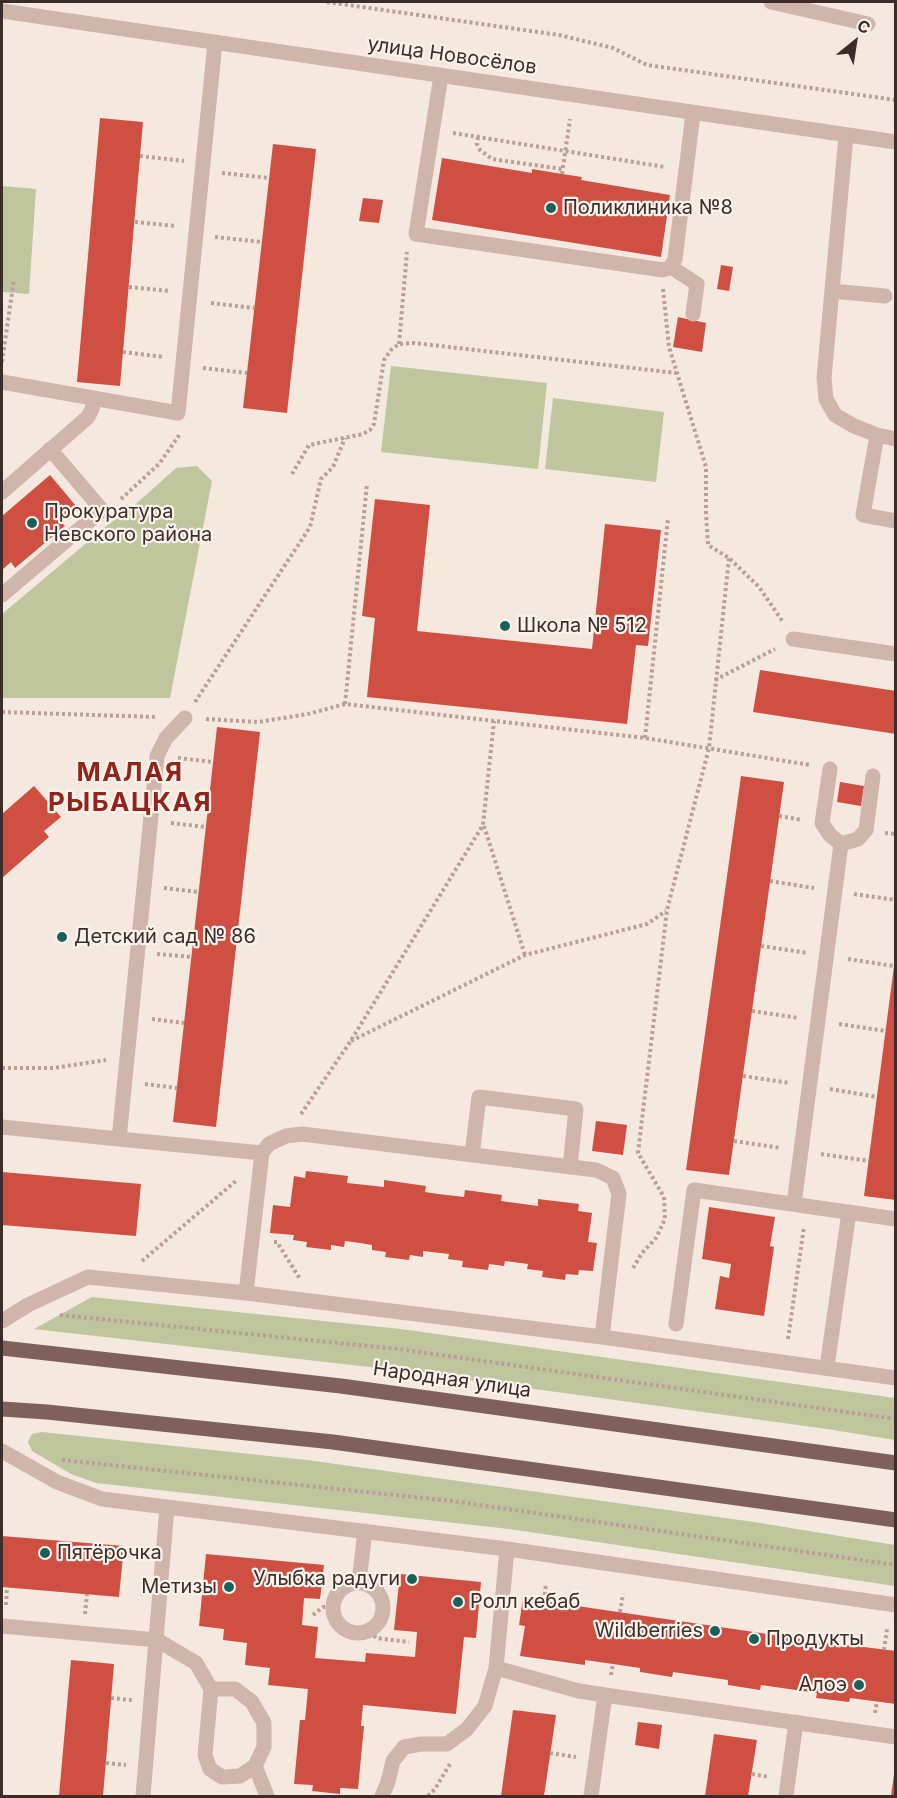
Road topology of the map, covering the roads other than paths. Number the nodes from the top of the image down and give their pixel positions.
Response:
1 (771, 2) edge
2 (2, 11) edge
3 (868, 24) dead end
4 (214, 43) junction
5 (441, 76) junction
6 (693, 114) junction
7 (846, 136) junction
8 (896, 142) edge
9 (667, 269) junction
10 (832, 291) junction
11 (885, 296) dead end
12 (693, 314) dead end
13 (2, 382) edge
14 (94, 398) junction
15 (877, 435) junction
16 (896, 439) edge
17 (50, 449) junction
18 (2, 492) edge
19 (896, 520) edge
20 (2, 595) edge
21 (793, 639) road end
22 (896, 654) edge
23 (184, 718) road end
24 (830, 769) road end
25 (873, 776) dead end
26 (841, 844) junction
27 (2, 1127) edge
28 (119, 1139) junction
29 (262, 1153) junction
30 (472, 1155) junction
31 (570, 1167) junction
32 (801, 1205) junction
33 (849, 1212) junction
34 (896, 1219) edge
35 (246, 1293) junction
36 (2, 1321) edge
37 (676, 1324) dead end
38 (602, 1337) junction
39 (2, 1348) edge
40 (827, 1367) junction
41 (896, 1378) edge
42 (2, 1409) edge
43 (2, 1451) edge
44 (896, 1463) edge
45 (167, 1507) junction
46 (896, 1520) edge
47 (365, 1531) junction
48 (507, 1549) junction
49 (359, 1582) junction
50 (896, 1605) edge
51 (2, 1626) edge
52 (157, 1640) junction
53 (496, 1668) junction
54 (211, 1689) junction
55 (605, 1695) junction
56 (796, 1722) junction
57 (896, 1737) edge
58 (255, 1767) junction
59 (143, 1797) edge
60 (267, 1797) edge
61 (382, 1797) edge
62 (591, 1797) edge
63 (786, 1797) edge

1 - 3 street
2 - 4 street, улица Новосёлов
4 - 5 street, улица Новосёлов
4 - 14 street
5 - 6 street, улица Новосёлов
5 - 9 street
6 - 7 street, улица Новосёлов
6 - 9 street
7 - 8 street, улица Новосёлов
7 - 10 street
9 - 12 street
10 - 11 street
10 - 15 street
13 - 14 street
14 - 17 street
15 - 16 street
15 - 19 street
17 - 18 street
17 - 20 street
21 - 22 street
23 - 28 street
24 - 26 street
25 - 26 street
26 - 32 street
27 - 28 street
28 - 29 street
29 - 30 street
29 - 35 street
30 - 31 street
30 - 31 street
31 - 38 street
32 - 33 street
32 - 37 street
33 - 34 street
33 - 40 street
35 - 36 street
35 - 38 street
38 - 40 street
39 - 44 main road, Народная улица
40 - 41 street
42 - 46 main road
43 - 45 street
45 - 47 street
45 - 52 street
47 - 48 street
47 - 49 street
48 - 50 street
48 - 53 street
49 - 49 street
51 - 52 street
52 - 54 street
52 - 59 street
53 - 55 street
53 - 61 street
54 - 58 street
54 - 58 street
55 - 56 street
55 - 62 street
56 - 57 street
56 - 63 street
58 - 60 street

